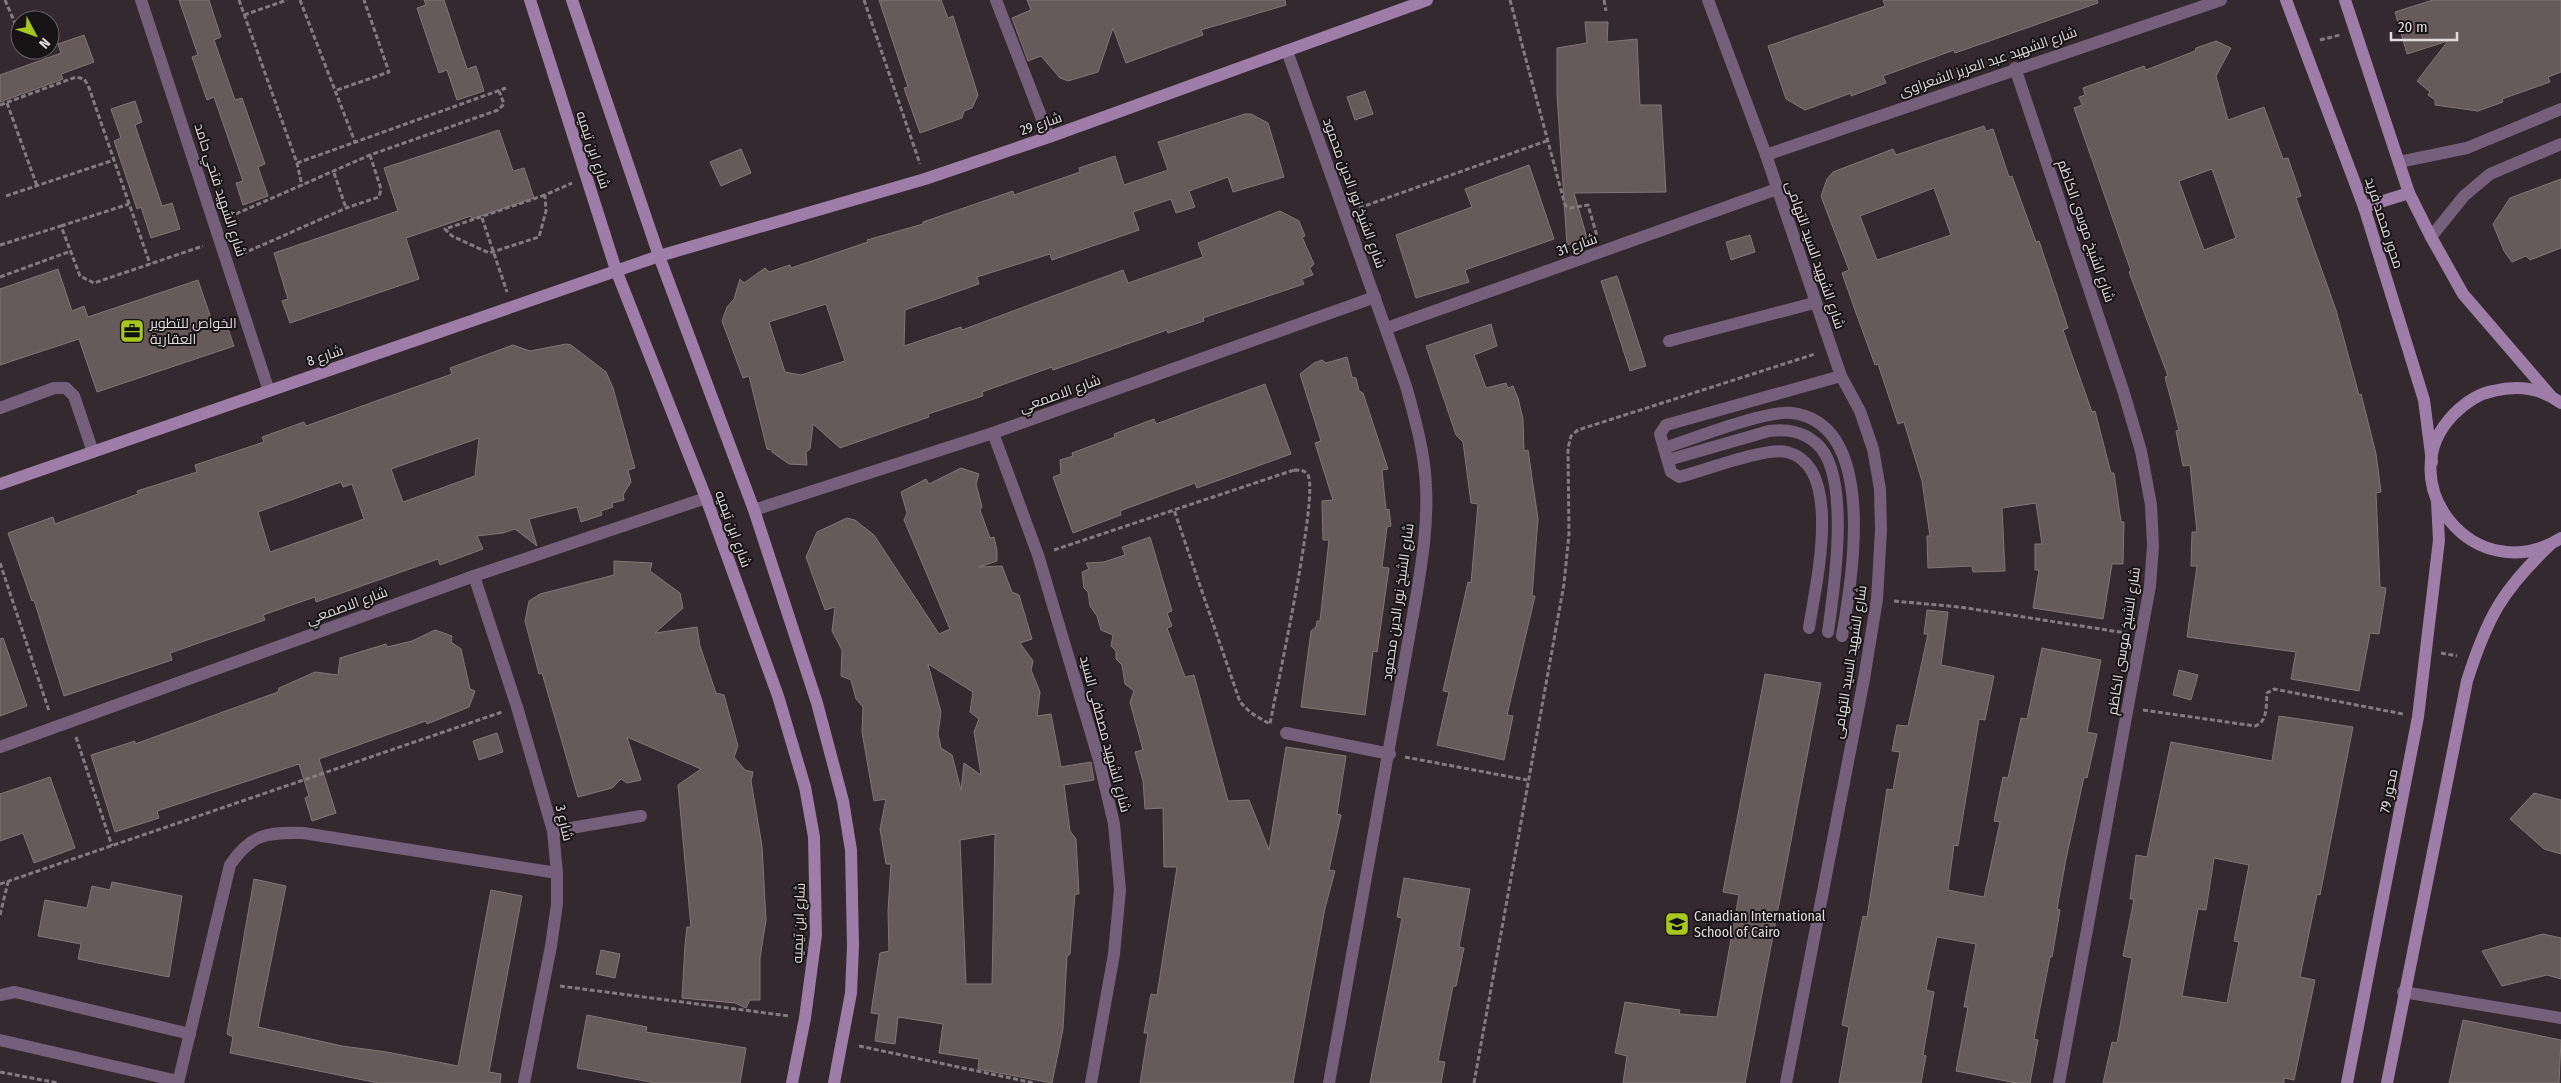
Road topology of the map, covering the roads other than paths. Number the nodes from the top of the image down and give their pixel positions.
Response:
1 (141, 0) edge
2 (530, 0) edge
3 (572, 0) edge
4 (996, 0) edge
5 (1428, 0) edge
6 (1708, 0) edge
7 (2221, 0) edge
8 (2286, 0) edge
9 (2345, 0) edge
10 (1287, 51) junction
11 (2015, 68) junction
12 (2561, 109) edge
13 (1049, 137) junction
14 (2561, 144) edge
15 (1766, 155) junction
16 (2399, 162) junction
17 (1776, 190) junction
18 (2409, 193) junction
19 (2364, 207) junction
20 (2431, 237) junction
21 (659, 256) junction
22 (616, 270) junction
23 (1375, 297) junction
24 (1814, 303) junction
25 (1386, 328) junction
26 (1669, 341) dead end
27 (1841, 376) junction
28 (269, 391) junction
29 (2556, 397) edge
30 (0, 408) edge
31 (994, 433) junction
32 (93, 452) junction
33 (1666, 454) junction
34 (2432, 462) junction
35 (0, 484) edge
36 (706, 498) junction
37 (2437, 502) junction
38 (754, 510) junction
39 (2556, 541) edge
40 (474, 576) junction
41 (1809, 628) dead end
42 (1828, 632) dead end
43 (1842, 636) dead end
44 (1286, 733) dead end
45 (0, 747) edge
46 (1390, 754) junction
47 (641, 816) dead end
48 (553, 831) junction
49 (557, 873) junction
50 (2403, 992) junction
51 (0, 994) edge
52 (2561, 1018) edge
53 (190, 1034) junction
54 (0, 1040) edge
55 (178, 1082) edge
56 (524, 1083) edge
57 (792, 1083) edge
58 (834, 1083) edge
59 (1091, 1083) edge
60 (1330, 1083) edge
61 (1786, 1083) edge
62 (2059, 1083) edge
63 (2348, 1083) edge
64 (2386, 1083) edge

1 - 28 street, شارع الشهيد فتحي حامد
2 - 22 street, شارع ابن تيميه
3 - 21 street, شارع ابن تيميه
4 - 13 street
5 - 10 street, شارع 29
6 - 15 street, شارع الشهيد السيد التهامى
7 - 11 street, شارع الشهيد عبد العزيز الشعراوى
8 - 19 street, محور محمد فريد
9 - 16 street
10 - 13 street, شارع 29
10 - 23 street, شارع الشيخ نور الدين محمود
11 - 15 street, شارع الشهيد عبد العزيز الشعراوى
11 - 62 street, شارع الشيخ موسى الكاظم
12 - 16 street
13 - 21 street, شارع 29
14 - 20 street
15 - 17 street, شارع الشهيد السيد التهامى
16 - 18 street
17 - 24 street, شارع الشهيد السيد التهامى
17 - 25 street, شارع 31
18 - 19 street
18 - 20 street
19 - 34 street, محور محمد فريد
20 - 29 street
21 - 22 street, شارع 8
21 - 38 street, شارع ابن تيميه
22 - 28 street, شارع 8
22 - 36 street, شارع ابن تيميه
23 - 25 street, شارع الشيخ نور الدين محمود
23 - 31 street, شارع الاصمعي
24 - 26 street
24 - 27 street, شارع الشهيد السيد التهامى
25 - 46 street, شارع الشيخ نور الدين محمود
27 - 33 street
27 - 61 street, شارع الشهيد السيد التهامى
28 - 32 street, شارع 8
29 - 34 street
30 - 32 street
31 - 38 street, شارع الاصمعي
31 - 59 street, شارع الشهيد مصطفى السيد
32 - 35 street, شارع 8
33 - 41 street
33 - 42 street
33 - 43 street
34 - 37 street
36 - 40 street, شارع الاصمعي
36 - 57 street, شارع ابن تيميه
37 - 39 street
37 - 63 street, محور 79
38 - 58 street, شارع ابن تيميه
39 - 50 street
40 - 45 street, شارع الاصمعي
40 - 48 street, شارع 3
44 - 46 street
46 - 60 street, شارع الشيخ نور الدين محمود
47 - 48 street
48 - 49 street, شارع 3
49 - 53 street
49 - 56 street, شارع 3
50 - 52 street
50 - 64 street
51 - 53 street
53 - 55 street
54 - 55 street

